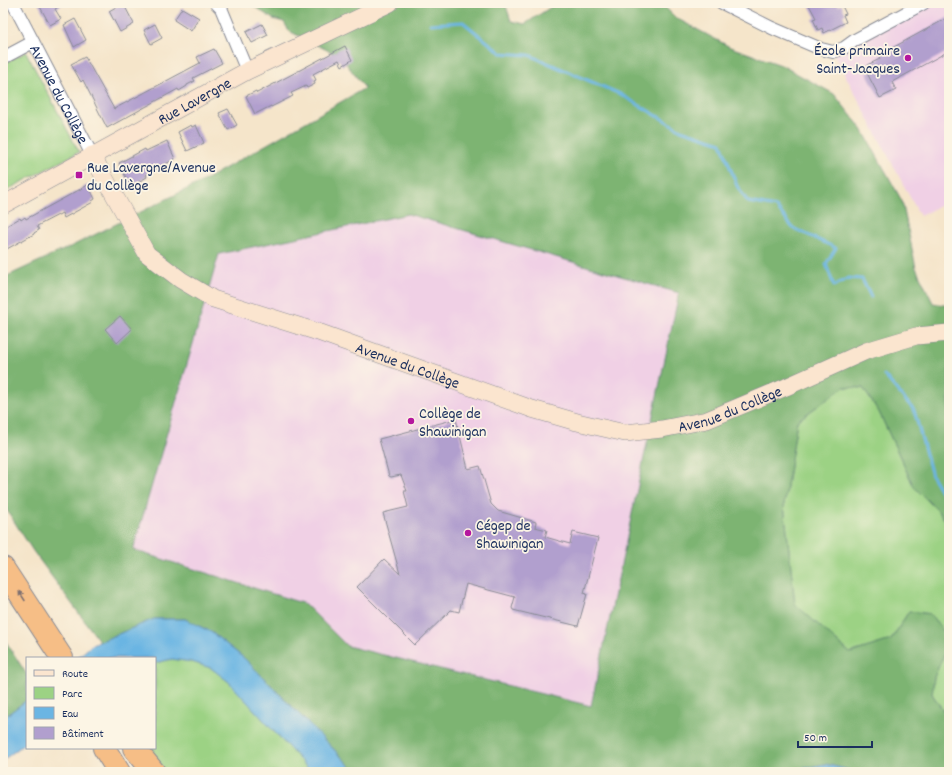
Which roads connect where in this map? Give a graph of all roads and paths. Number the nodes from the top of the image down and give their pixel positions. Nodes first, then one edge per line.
1 (13, 3) edge
2 (216, 3) edge
3 (390, 3) edge
4 (722, 3) edge
5 (924, 3) edge
6 (33, 42) junction
7 (3, 58) edge
8 (247, 71) junction
9 (92, 155) junction
10 (3, 204) edge
11 (949, 333) edge
12 (3, 568) edge
13 (3, 596) edge
14 (34, 628) junction
15 (44, 657) edge
16 (61, 657) edge
17 (105, 749) edge
18 (122, 749) edge
19 (135, 749) edge
20 (119, 772) edge
21 (137, 772) edge
22 (154, 772) edge

1 - 6 street, Avenue du Collège
2 - 8 street
3 - 8 street, Rue Lavergne
4 - 5 street
6 - 7 street
6 - 9 street, Avenue du Collège
8 - 9 street, Rue Lavergne
9 - 10 street, Rue Lavergne
9 - 11 street, Avenue du Collège
14 -> 12 highway
13 - 14 highway
14 - 15 highway
14 - 16 highway
17 - 20 highway
18 - 21 highway
19 - 22 highway

